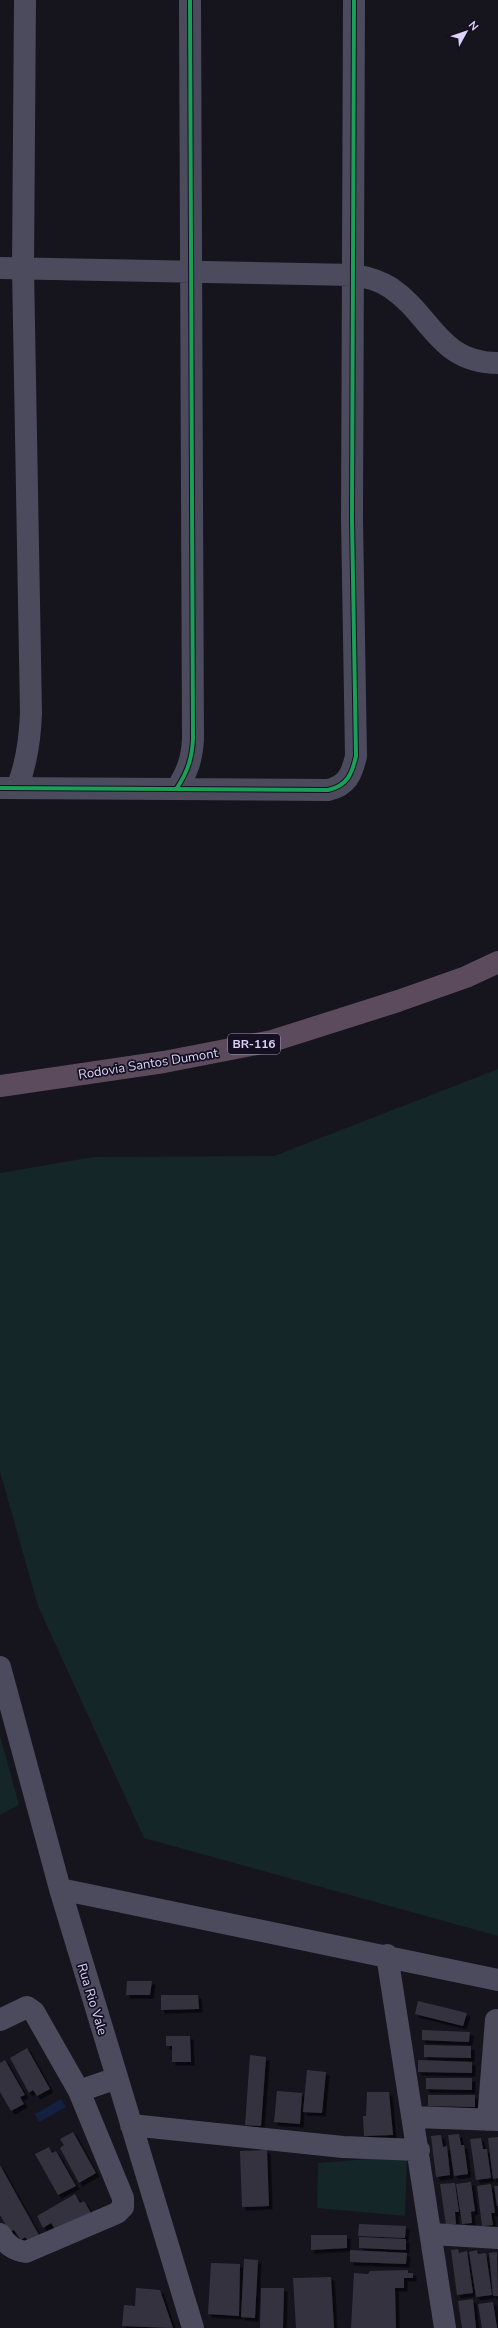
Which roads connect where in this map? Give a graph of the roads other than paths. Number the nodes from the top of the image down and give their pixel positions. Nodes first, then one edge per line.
1 (25, 0) edge
2 (190, 0) edge
3 (354, 0) edge
4 (0, 268) edge
5 (23, 268) junction
6 (190, 272) junction
7 (354, 275) junction
8 (498, 363) edge
9 (8, 788) edge
10 (176, 788) junction
11 (498, 962) edge
12 (0, 1086) edge
13 (0, 1667) edge
14 (60, 1889) junction
15 (387, 1955) junction
16 (498, 1980) edge
17 (0, 2020) edge
18 (496, 2020) dead end
19 (117, 2078) junction
20 (79, 2091) junction
21 (414, 2116) junction
22 (493, 2120) edge
23 (131, 2125) junction
24 (419, 2150) junction
25 (0, 2234) edge
26 (432, 2234) junction
27 (498, 2238) edge
28 (193, 2328) edge
29 (445, 2328) edge

1 - 5 street
2 - 6 street
3 - 7 street
4 - 5 street
5 - 6 street
5 - 9 street
6 - 7 street
6 - 10 street
7 - 8 street
7 - 10 street
9 - 10 street
11 - 12 highway, Rodovia Santos Dumont / BR-116
13 - 14 street, Rua Rio Vale
14 - 15 street
14 - 19 street, Rua Rio Vale
15 - 16 street
15 - 21 street
17 - 20 street
18 - 22 street
19 - 20 street
19 - 23 street, Rua Rio Vale
20 - 25 street
21 - 22 street
21 - 24 street
23 - 24 street
23 - 28 street, Rua Rio Vale
24 - 26 street
26 - 27 street
26 - 29 street

